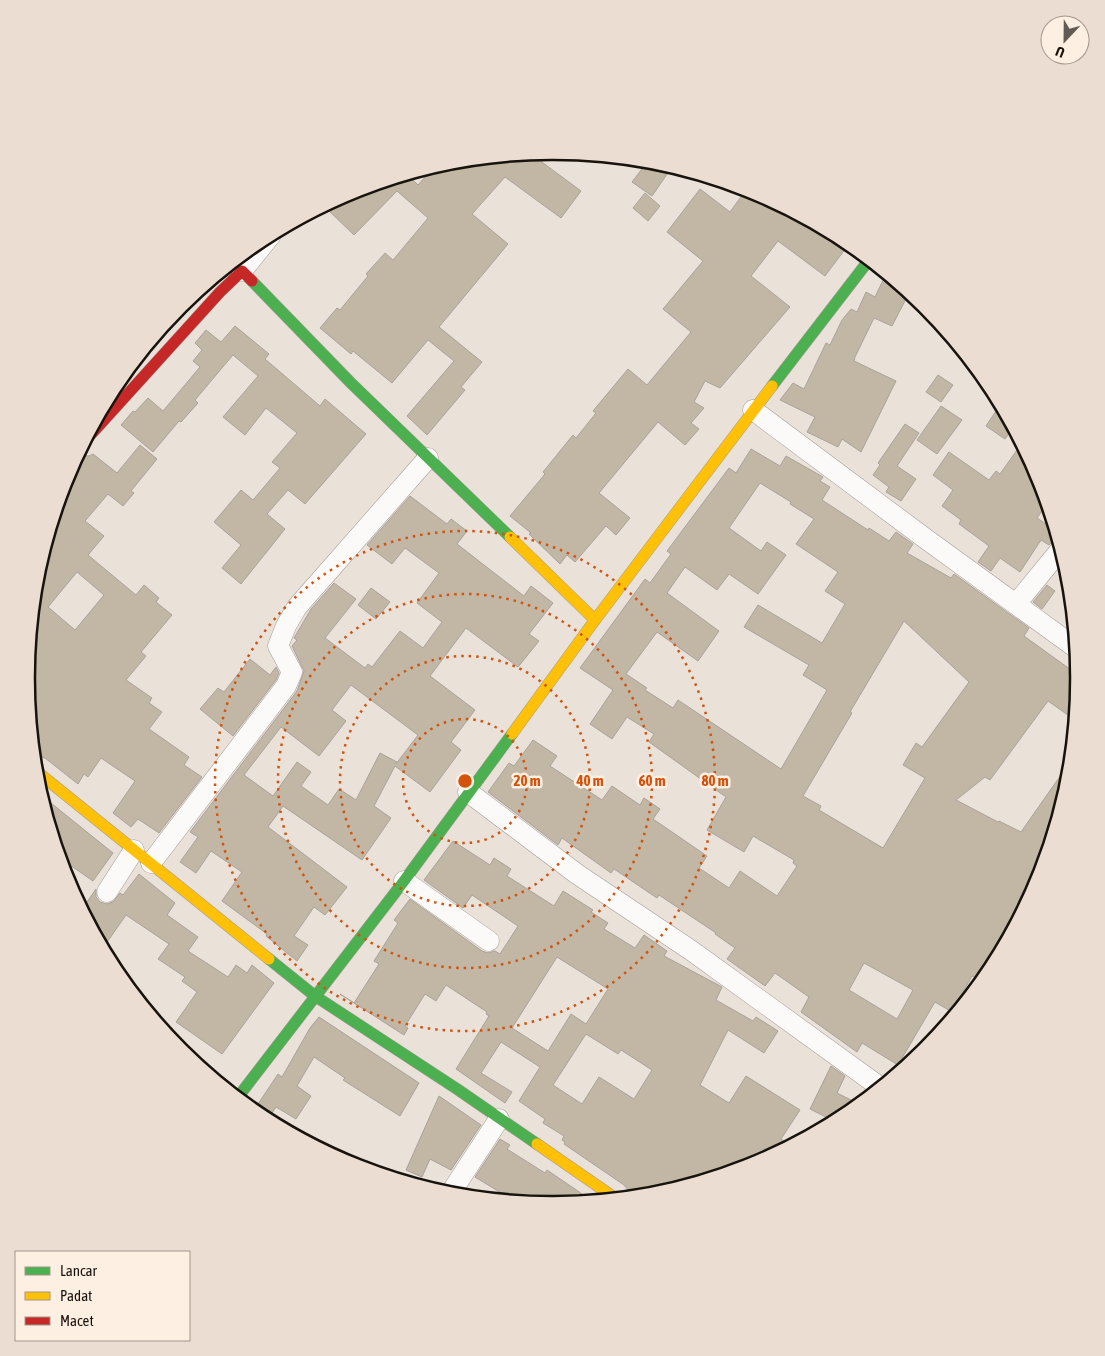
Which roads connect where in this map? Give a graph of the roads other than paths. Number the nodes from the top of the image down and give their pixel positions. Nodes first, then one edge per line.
1 (255, 255) edge
2 (865, 265) edge
3 (242, 271) junction
4 (215, 287) edge
5 (753, 410) junction
6 (105, 417) edge
7 (428, 458) junction
8 (1055, 556) edge
9 (1016, 604) junction
10 (595, 620) junction
11 (1069, 643) edge
12 (45, 778) edge
13 (468, 792) junction
14 (134, 850) junction
15 (151, 863) junction
16 (404, 881) junction
17 (107, 892) dead end
18 (489, 941) dead end
19 (315, 996) junction
20 (875, 1083) edge
21 (242, 1092) edge
22 (499, 1119) junction
23 (455, 1186) edge
24 (607, 1192) edge

1 - 3 street
2 - 5 street
3 - 4 street
3 - 7 street
4 - 6 street
5 - 9 street
5 - 10 street
7 - 10 street
7 - 15 street
8 - 9 street
9 - 11 street
10 - 13 street
12 - 14 street
13 - 16 street
13 - 20 street
14 - 15 street
14 - 17 street
15 - 19 street
16 - 18 street
16 - 19 street
19 - 21 street
19 - 22 street
22 - 23 street
22 - 24 street

